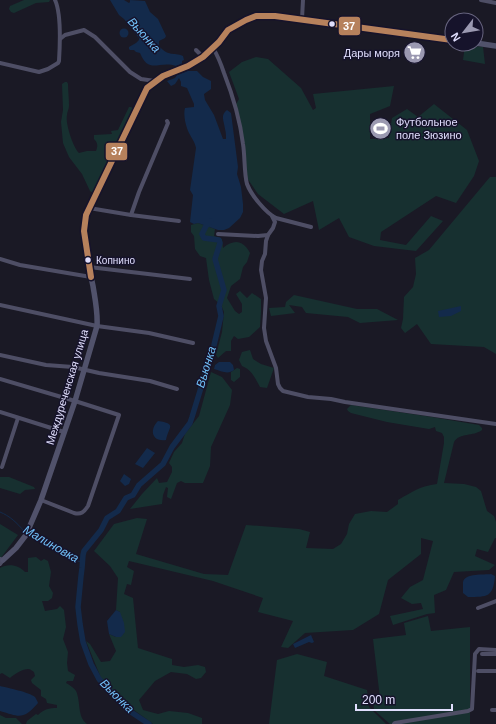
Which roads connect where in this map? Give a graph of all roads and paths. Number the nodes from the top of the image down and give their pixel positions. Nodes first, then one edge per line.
1 (55, 0) edge
2 (303, 0) edge
3 (481, 0) edge
4 (496, 3) edge
5 (302, 19) junction
6 (60, 39) junction
7 (444, 39) edge
8 (484, 44) edge
9 (496, 46) edge
10 (213, 48) junction
11 (196, 50) dead end
12 (203, 57) junction
13 (0, 63) edge
14 (155, 82) junction
15 (167, 121) dead end
16 (89, 208) junction
17 (131, 215) junction
18 (272, 216) junction
19 (179, 221) dead end
20 (311, 227) dead end
21 (218, 234) dead end
22 (268, 235) junction
23 (0, 259) edge
24 (89, 268) junction
25 (91, 277) junction
26 (190, 279) dead end
27 (0, 305) edge
28 (97, 326) junction
29 (193, 343) dead end
30 (0, 356) edge
31 (84, 369) junction
32 (0, 380) edge
33 (177, 388) dead end
34 (75, 401) junction
35 (0, 412) edge
36 (18, 418) junction
37 (496, 424) edge
38 (64, 432) junction
39 (2, 467) dead end
40 (41, 500) junction
41 (1, 561) edge
42 (496, 601) edge
43 (478, 608) dead end
44 (496, 650) edge
45 (482, 654) dead end
46 (496, 654) edge
47 (496, 671) edge
48 (478, 672) dead end
49 (394, 724) edge

1 - 6 street
2 - 5 street
3 - 4 street
5 - 7 street, Междуреченская улица
5 - 10 street, Междуреченская улица
6 - 13 street
6 - 14 street
8 - 9 street
10 - 12 street, Междуреченская улица
10 - 18 street
11 - 12 street
12 - 14 street, Междуреченская улица
14 - 16 street, Междуреченская улица
15 - 17 street
16 - 17 street
16 - 24 street, Междуреченская улица
17 - 19 street
18 - 20 street
18 - 22 street
21 - 22 street
22 - 37 street
23 - 25 street
24 - 25 street, Междуреченская улица
24 - 26 street
25 - 28 street, Междуреченская улица
27 - 28 street
28 - 29 street
28 - 31 street, Междуреченская улица
30 - 31 street
31 - 33 street
31 - 34 street, Междуреченская улица
32 - 34 street
34 - 38 street, Междуреченская улица
34 - 40 street
35 - 36 street
36 - 38 street
36 - 39 street
38 - 40 street, Междуреченская улица
40 - 41 street, Междуреченская улица
42 - 43 street
44 - 49 street
45 - 46 street
47 - 48 street

